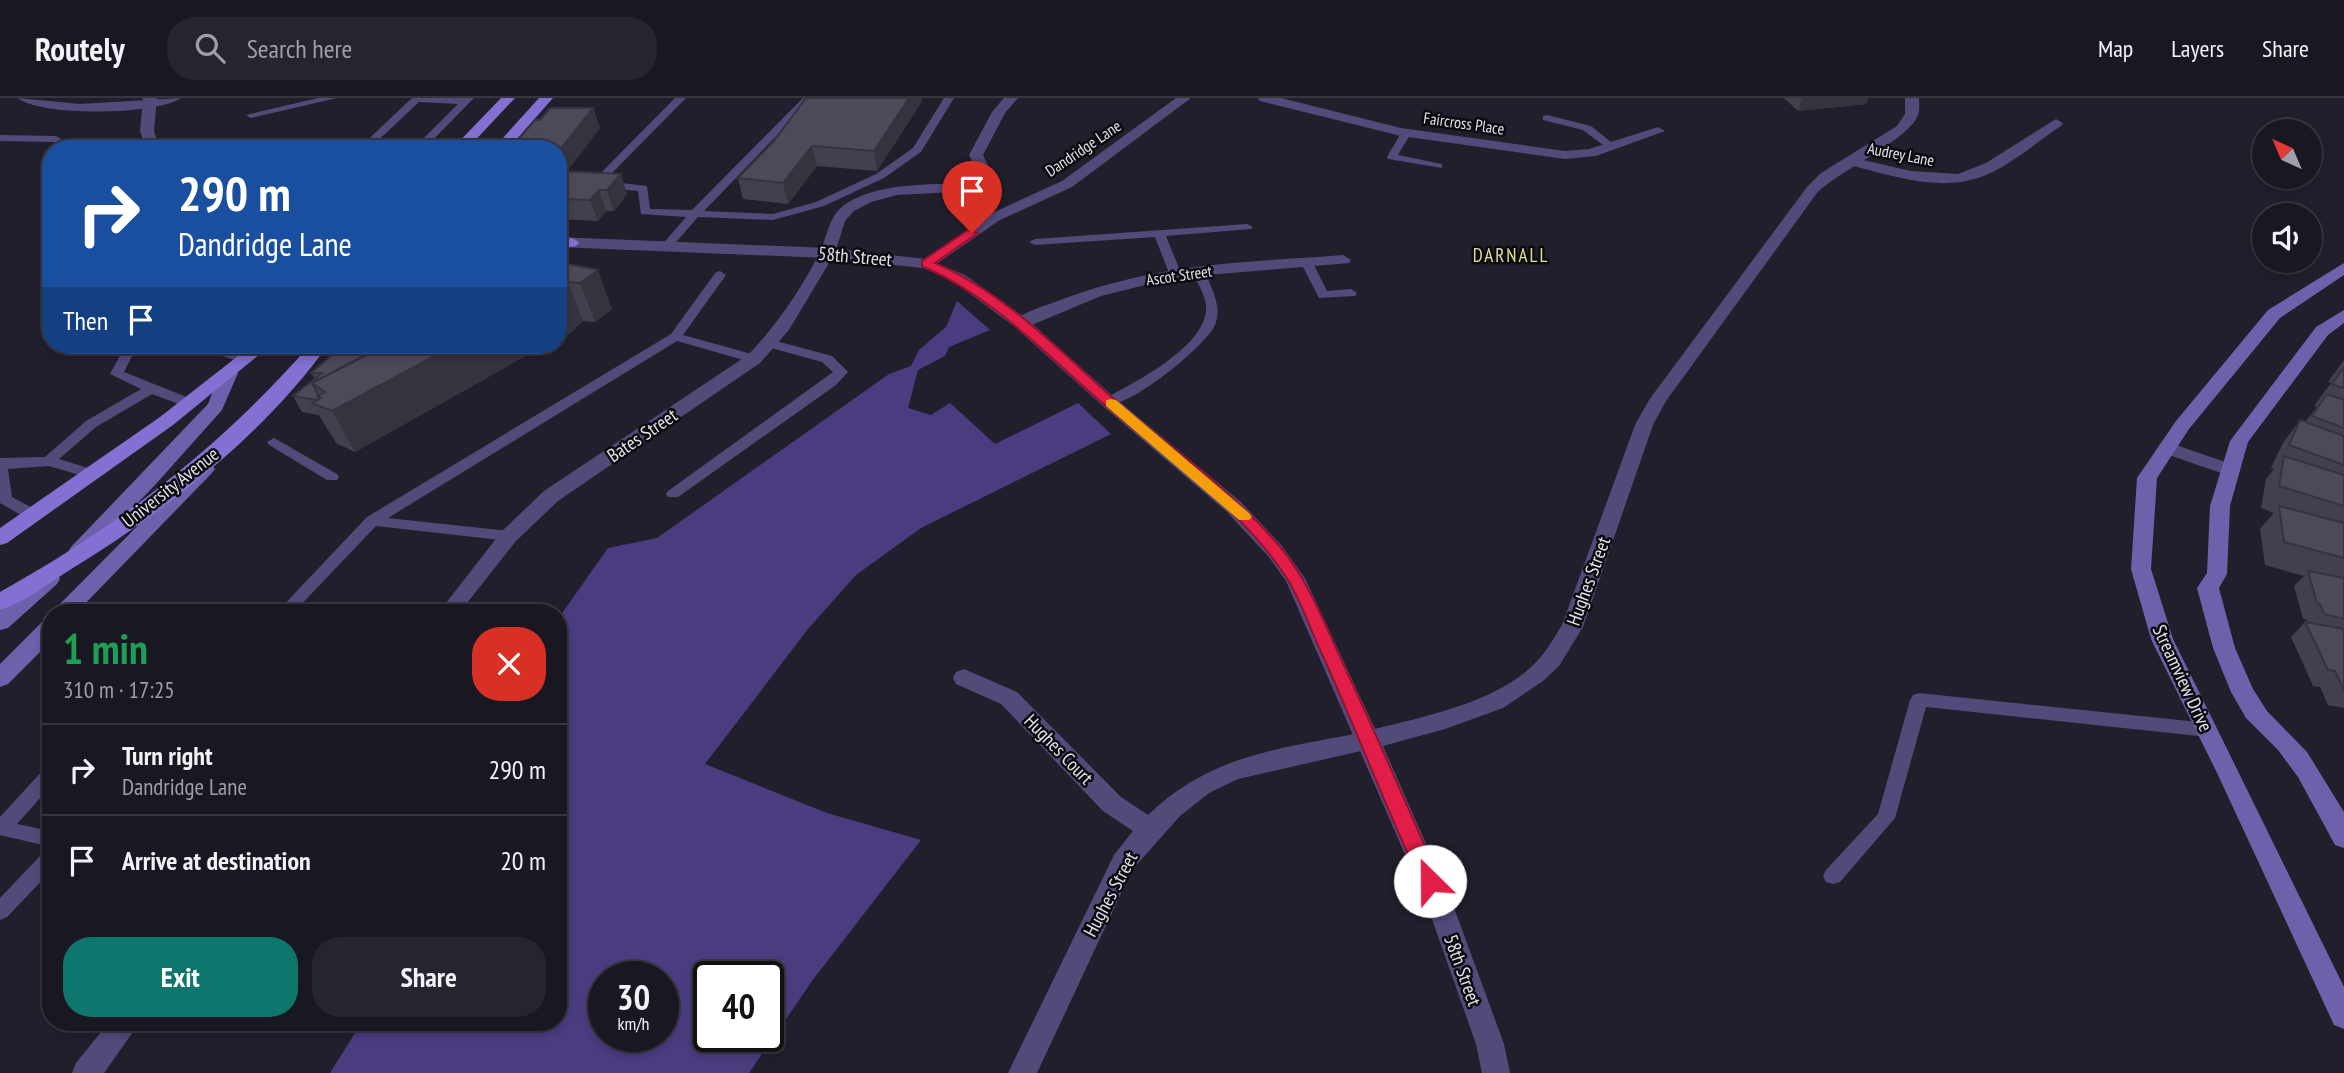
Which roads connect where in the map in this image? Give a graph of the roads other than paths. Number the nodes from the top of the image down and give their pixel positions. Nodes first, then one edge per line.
1 (25, 98) edge
2 (174, 98) edge
3 (332, 98) edge
4 (508, 98) edge
5 (546, 98) edge
6 (681, 98) edge
7 (808, 98) edge
8 (949, 98) edge
9 (1011, 98) edge
10 (1184, 98) edge
11 (1265, 98) edge
12 (1912, 98) edge
13 (418, 99) edge
14 (468, 99) edge
15 (149, 100) edge
16 (251, 116) dead end
17 (1547, 118) dead end
18 (2056, 123) dead end
19 (1658, 131) dead end
20 (1406, 133) junction
21 (0, 138) edge
22 (55, 139) dead end
23 (150, 140) edge
24 (373, 140) edge
25 (427, 140) edge
26 (468, 140) edge
27 (508, 140) edge
28 (1611, 146) junction
29 (1850, 161) junction
30 (1438, 166) dead end
31 (695, 214) junction
32 (1247, 227) dead end
33 (1159, 233) junction
34 (1035, 242) dead end
35 (567, 243) edge
36 (667, 246) junction
37 (827, 253) junction
38 (1343, 260) dead end
39 (1307, 263) junction
40 (926, 264) junction
41 (2344, 268) edge
42 (1198, 271) junction
43 (1175, 273) junction
44 (720, 275) dead end
45 (1351, 293) dead end
46 (2344, 315) edge
47 (1021, 323) junction
48 (675, 337) junction
49 (769, 343) junction
50 (127, 354) edge
51 (230, 354) edge
52 (252, 354) edge
53 (311, 354) edge
54 (246, 359) junction
55 (754, 359) junction
56 (229, 373) junction
57 (151, 389) junction
58 (1109, 402) junction
59 (189, 403) junction
60 (256, 416) junction
61 (274, 442) dead end
62 (2167, 448) junction
63 (49, 461) junction
64 (1, 464) edge
65 (2230, 470) junction
66 (93, 474) junction
67 (332, 477) dead end
68 (673, 494) dead end
69 (33, 515) junction
70 (372, 521) junction
71 (509, 536) junction
72 (0, 538) edge
73 (61, 568) junction
74 (0, 603) edge
75 (73, 604) edge
76 (293, 604) edge
77 (455, 604) edge
78 (0, 622) edge
79 (42, 636) edge
80 (0, 678) edge
81 (964, 678) dead end
82 (2208, 730) junction
83 (1370, 740) junction
84 (42, 783) edge
85 (1, 829) edge
86 (1150, 829) junction
87 (42, 837) edge
88 (2344, 837) edge
89 (42, 867) edge
90 (1833, 876) dead end
91 (0, 911) edge
92 (2344, 1016) edge
93 (119, 1031) edge
94 (86, 1073) edge
95 (1022, 1073) edge
96 (1496, 1073) edge

1 - 15 street
2 - 15 street
3 - 16 lane
4 - 26 main road
5 - 27 main road
6 - 31 lane
7 - 31 lane
8 - 31 lane
9 - 37 street, Bates Street
10 - 40 street, Dandridge Lane
11 - 20 street, Faircross Place
12 - 29 street, Hughes Street
13 - 14 lane
13 - 24 lane
14 - 25 lane
15 - 23 street
17 - 28 lane
18 - 29 street, Audrey Lane
19 - 28 street, Faircross Place
20 - 28 street, Faircross Place
20 - 30 lane
21 - 22 lane
29 - 83 street, Hughes Street
31 - 36 lane
32 - 33 lane
33 - 34 lane
33 - 43 lane
35 - 36 street, 58th Street
36 - 37 street, 58th Street
37 - 40 street, 58th Street
37 - 49 street, Bates Street
38 - 39 street, Ascot Street
39 - 42 street, Ascot Street
39 - 45 lane
40 - 47 street, 58th Street
41 - 62 main road, Streamview Drive
42 - 43 street, Ascot Street
42 - 58 lane
43 - 47 street, Ascot Street
44 - 48 lane
46 - 65 main road
47 - 58 street, 58th Street
48 - 55 lane
48 - 70 lane
49 - 55 street, Bates Street
49 - 68 lane
50 - 57 lane
51 - 54 lane
52 - 54 main road
53 - 60 main road, University Avenue
54 - 56 main road
55 - 71 street, Bates Street
56 - 59 main road
56 - 73 main road
57 - 59 lane
57 - 63 lane
58 - 83 street, 58th Street
59 - 66 main road
60 - 73 main road, University Avenue
60 - 75 main road
61 - 67 lane
62 - 65 street
62 - 82 main road, Streamview Drive
63 - 64 lane
63 - 66 lane
64 - 69 lane
65 - 88 main road
66 - 69 main road
69 - 72 main road
70 - 71 lane
70 - 76 lane
71 - 77 street, Bates Street
73 - 74 main road, University Avenue
73 - 78 main road
79 - 80 main road
81 - 86 street, Hughes Court
82 - 90 lane
82 - 92 main road, Streamview Drive
83 - 86 street, Hughes Street
83 - 96 street, 58th Street
84 - 85 lane
85 - 87 lane
86 - 95 street, Hughes Street
89 - 91 lane
93 - 94 street

